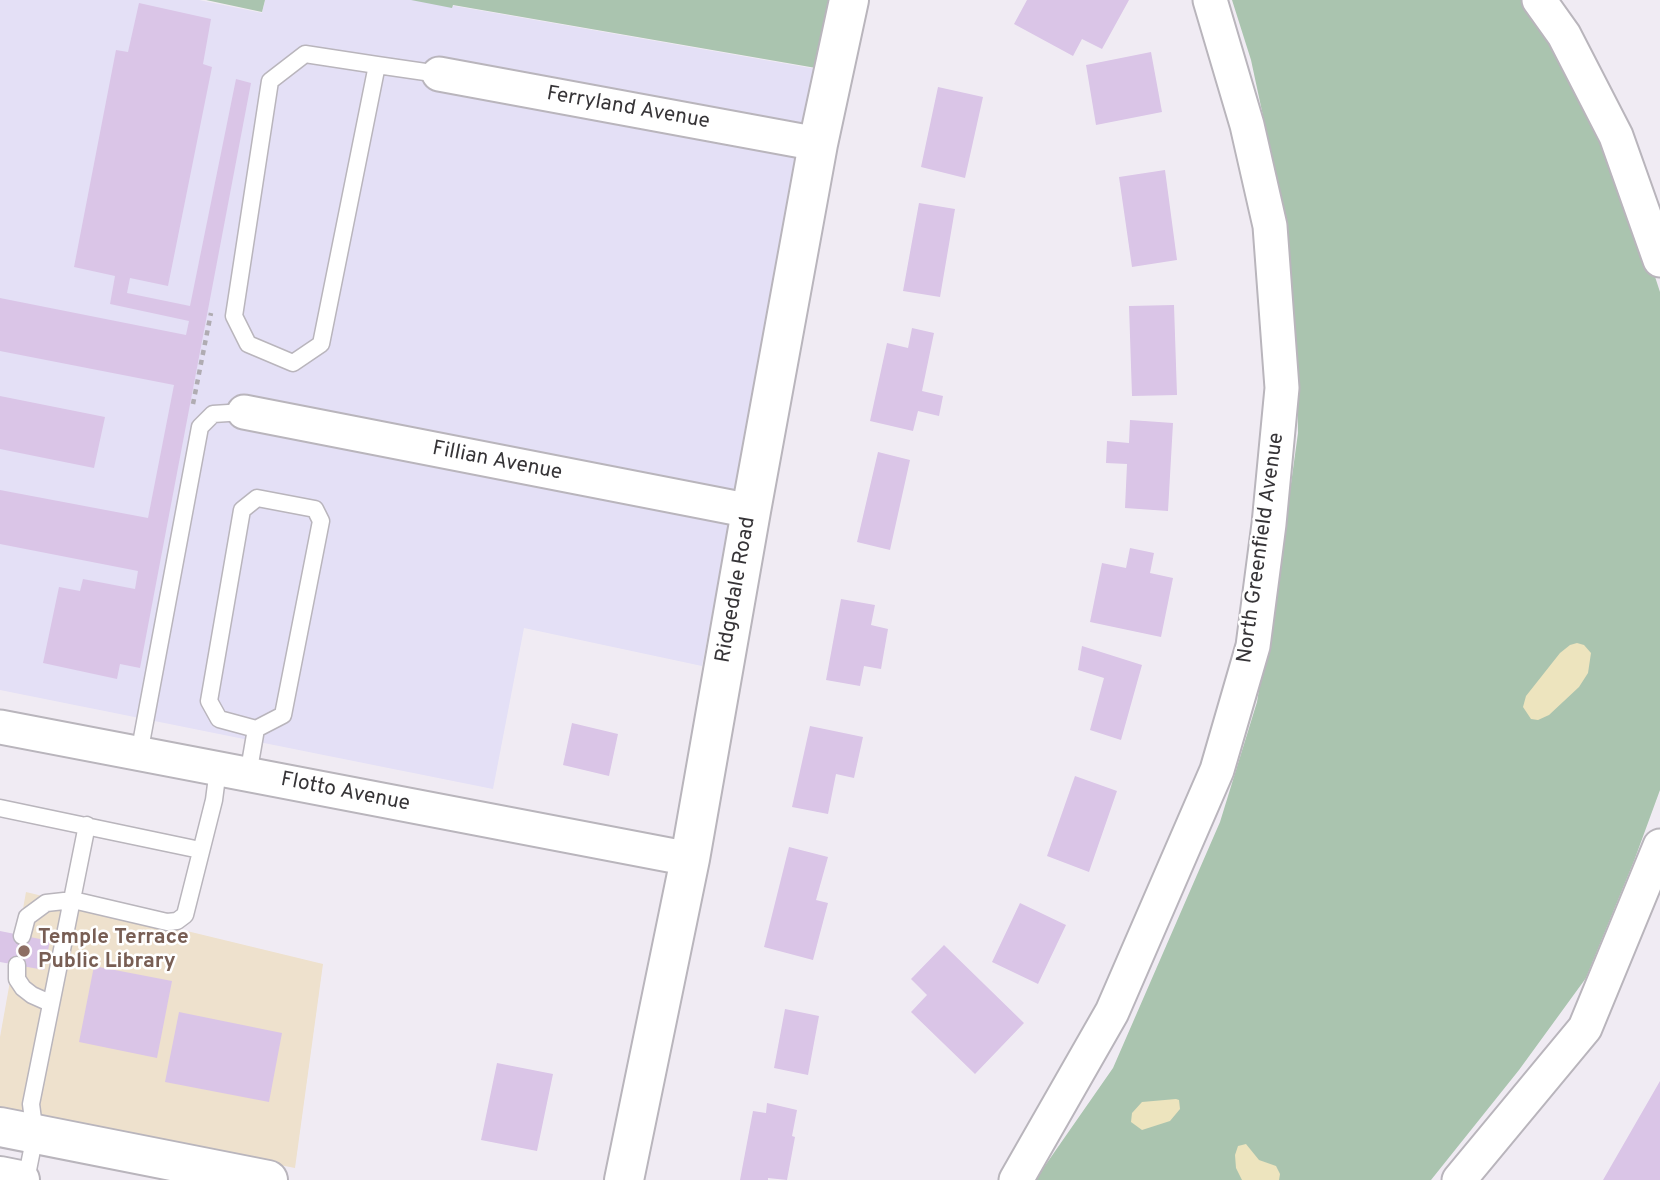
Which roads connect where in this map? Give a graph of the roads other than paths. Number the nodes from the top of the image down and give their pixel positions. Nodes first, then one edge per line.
1 (849, 0) edge
2 (1210, 0) edge
3 (1548, 4) edge
4 (377, 65) junction
5 (439, 74) joint
6 (818, 144) junction
7 (1660, 260) edge
8 (244, 412) joint
9 (751, 511) junction
10 (0, 727) edge
11 (256, 729) junction
12 (139, 754) junction
13 (233, 772) junction
14 (0, 808) edge
15 (88, 825) junction
16 (1660, 846) edge
17 (200, 850) junction
18 (690, 859) junction
19 (73, 900) junction
20 (22, 936) dead end
21 (17, 965) dead end
22 (50, 1003) junction
23 (18, 1131) edge
24 (0, 1176) edge
25 (20, 1180) edge
26 (26, 1180) edge
27 (268, 1180) edge
28 (624, 1180) edge
29 (1016, 1180) edge
30 (1459, 1180) edge

1 - 6 street, Ridgedale Road
2 - 29 street, North Greenfield Avenue
3 - 7 street
4 - 4 lane
4 - 5 lane
5 - 6 street, Ferryland Avenue
6 - 9 street, Ridgedale Road
8 - 9 street, Fillian Avenue
8 - 12 lane
9 - 18 street, Ridgedale Road
10 - 12 street, Flotto Avenue
11 - 11 lane
11 - 13 lane
12 - 13 street, Flotto Avenue
13 - 17 lane
13 - 18 street, Flotto Avenue
14 - 15 lane
15 - 17 lane
15 - 19 lane
16 - 30 street
17 - 19 lane
18 - 28 street, Ridgedale Road
19 - 20 lane
19 - 22 lane
21 - 22 lane
22 - 23 lane
23 - 26 lane
23 - 27 street
24 - 25 street

